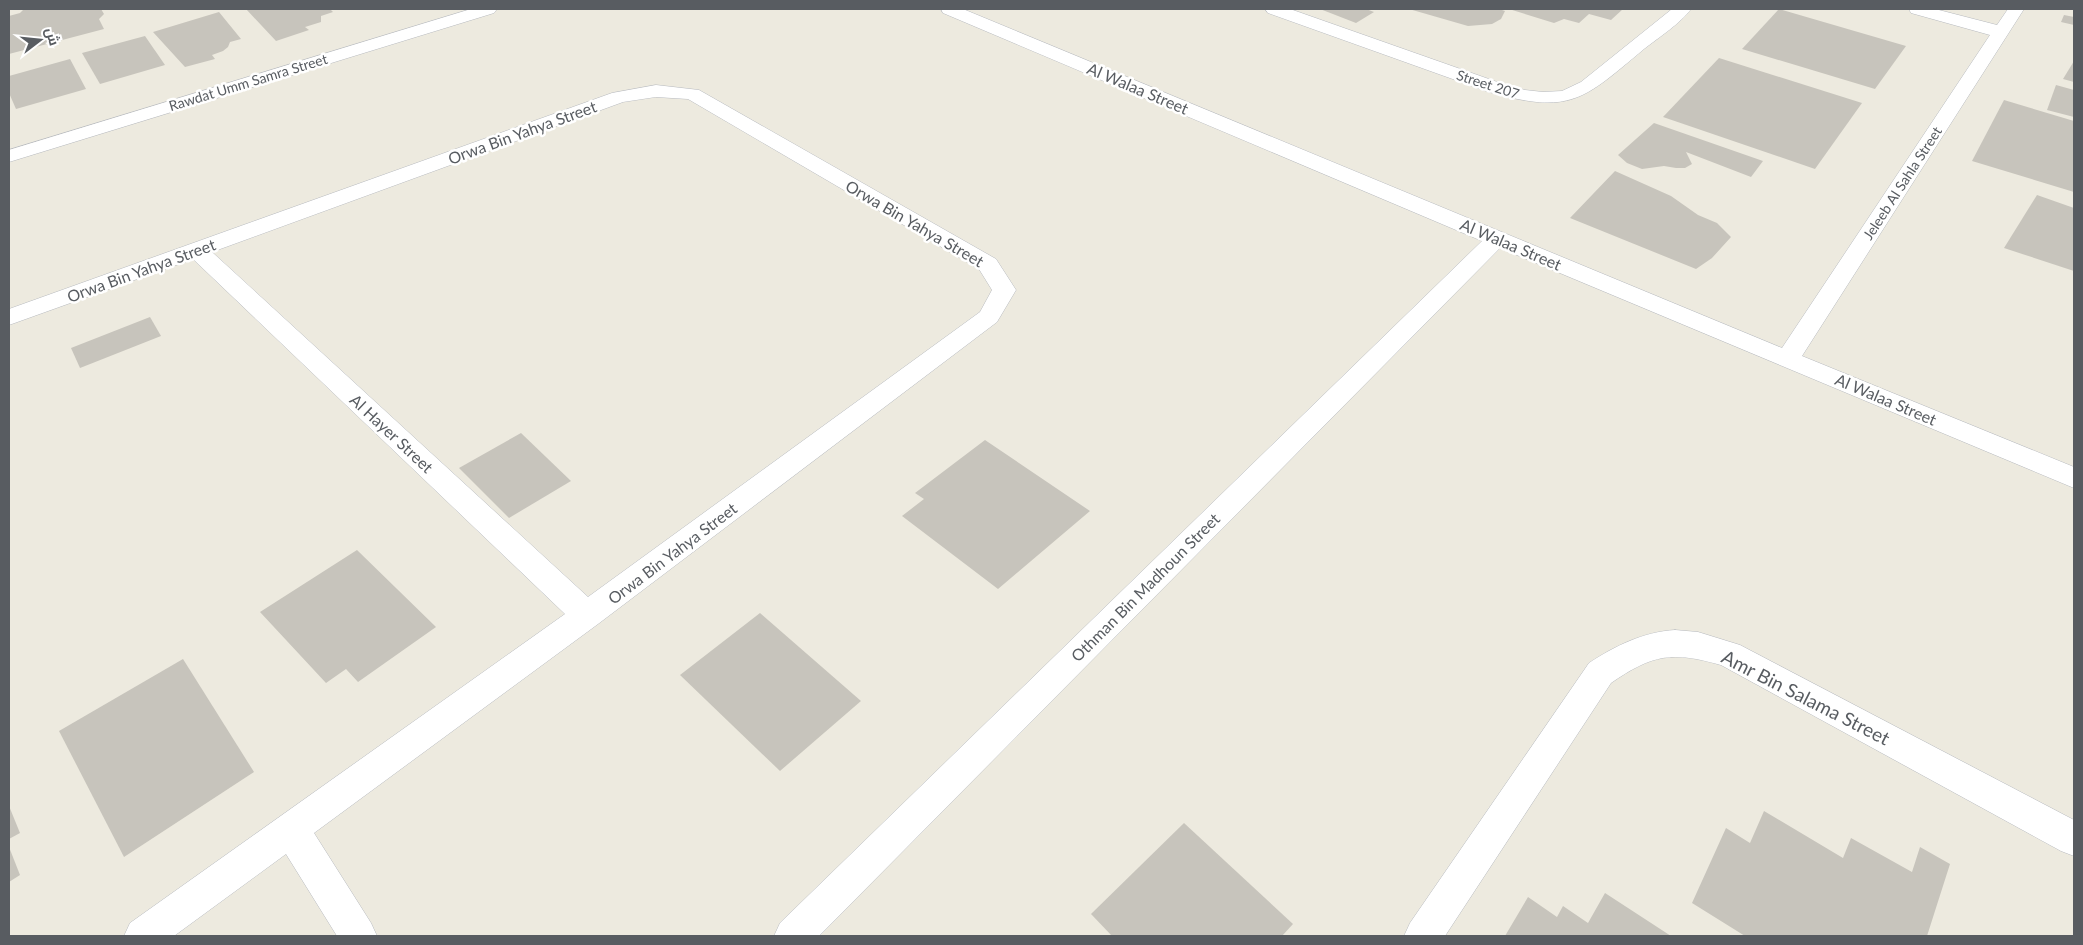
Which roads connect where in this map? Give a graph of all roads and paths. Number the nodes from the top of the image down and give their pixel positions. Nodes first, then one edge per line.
1 (488, 9) edge
2 (1274, 9) edge
3 (1682, 9) edge
4 (1917, 9) edge
5 (2016, 9) edge
6 (969, 11) edge
7 (2001, 32) junction
8 (9, 156) edge
9 (1496, 239) junction
10 (197, 250) junction
11 (9, 317) edge
12 (1788, 358) junction
13 (2074, 478) edge
14 (587, 616) junction
15 (291, 829) junction
16 (2074, 839) edge
17 (143, 936) edge
18 (358, 936) edge
19 (793, 936) edge
20 (1423, 936) edge

1 - 8 street, Rawdat Umm Samra Street
2 - 3 street, Street 207
4 - 7 street
5 - 7 street, Jeleeb Al Sahla Street
6 - 9 street, Al Walaa Street
7 - 12 street, Jeleeb Al Sahla Street
9 - 12 street, Al Walaa Street
9 - 19 street, Othman Bin Madhoun Street
10 - 11 street, Orwa Bin Yahya Street
10 - 14 street, Al Hayer Street
10 - 14 street, Orwa Bin Yahya Street
12 - 13 street, Al Walaa Street
14 - 15 street, Orwa Bin Yahya Street
15 - 17 street, Orwa Bin Yahya Street
15 - 18 street
16 - 20 street, Amr Bin Salama Street

